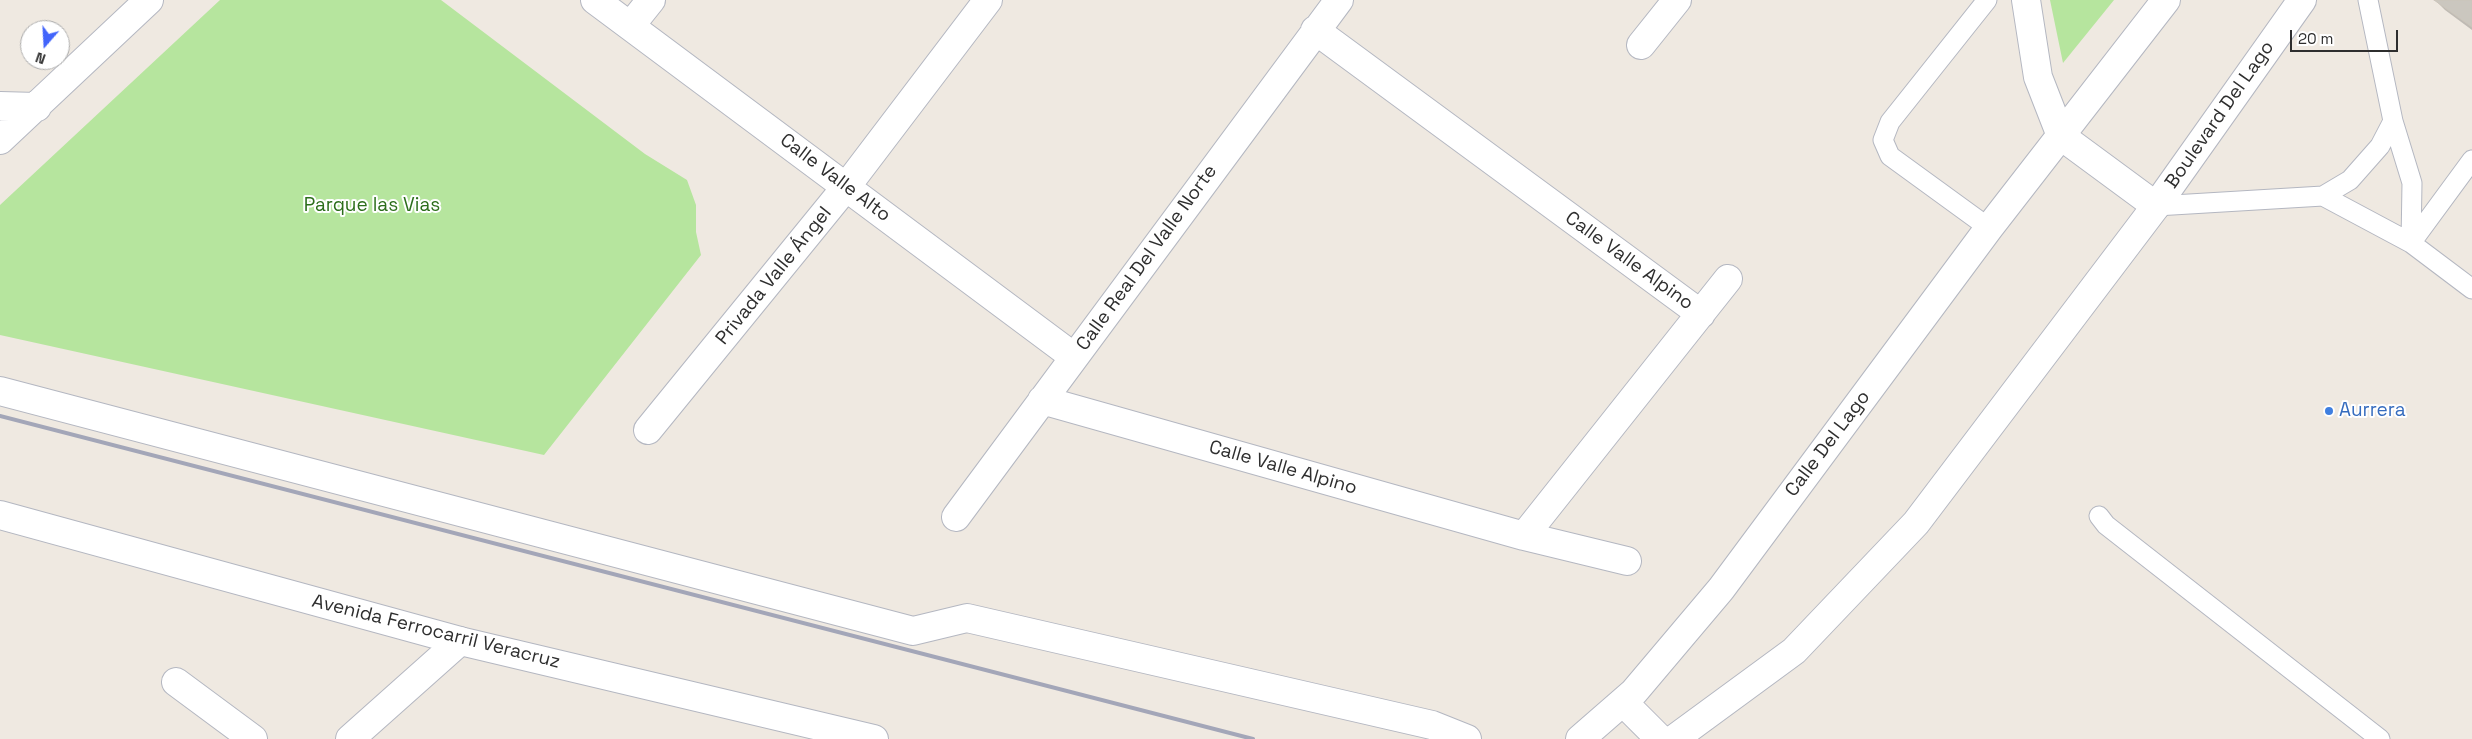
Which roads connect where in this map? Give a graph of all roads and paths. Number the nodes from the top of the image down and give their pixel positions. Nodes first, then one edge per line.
1 (149, 0) edge
2 (595, 0) edge
3 (651, 0) edge
4 (988, 0) edge
5 (1339, 0) edge
6 (1677, 0) edge
7 (1987, 0) edge
8 (2026, 0) edge
9 (2166, 0) edge
10 (2302, 0) edge
11 (2368, 0) edge
12 (632, 26) junction
13 (1316, 30) junction
14 (1641, 45) dead end
15 (0, 106) edge
16 (37, 108) junction
17 (2393, 121) junction
18 (2061, 136) junction
19 (0, 140) edge
20 (2472, 160) edge
21 (846, 187) junction
22 (2323, 196) junction
23 (2156, 206) junction
24 (1989, 228) junction
25 (2411, 243) junction
26 (1728, 279) dead end
27 (2472, 289) edge
28 (1701, 314) junction
29 (1074, 357) junction
30 (0, 390) edge
31 (1042, 400) junction
32 (648, 430) dead end
33 (0, 515) edge
34 (2099, 516) dead end
35 (956, 517) dead end
36 (1524, 536) junction
37 (1627, 561) dead end
38 (460, 641) junction
39 (176, 682) dead end
40 (1624, 703) junction
41 (843, 735) edge
42 (253, 739) edge
43 (350, 739) edge
44 (874, 739) edge
45 (1467, 739) edge
46 (1580, 739) edge
47 (1660, 739) edge
48 (1674, 739) edge
49 (2380, 739) edge

1 - 16 street
2 - 12 street, Calle Valle Alto
3 - 12 street
4 - 21 street, Privada Valle Ángel
5 - 13 street, Calle Real Del Valle Norte
6 - 14 street
7 - 24 lane
8 - 18 street
9 - 18 street
10 - 23 street, Boulevard Del Lago
11 - 17 lane
12 - 21 street, Calle Valle Alto
13 - 28 street, Calle Valle Alpino
13 - 29 street, Calle Real Del Valle Norte
15 - 16 street
16 - 19 street
17 - 22 lane
17 - 25 lane
18 - 23 street
18 - 24 street, Calle Del Lago
20 - 25 lane
21 - 29 street, Calle Valle Alto
21 - 32 street, Privada Valle Ángel
22 - 23 lane
22 - 25 lane
23 - 48 street
24 - 40 street, Calle Del Lago
25 - 27 lane
26 - 28 street, Calle Valle Alpino
28 - 36 street, Calle Valle Alpino
29 - 31 street, Calle Real Del Valle Norte
30 - 45 street
31 - 35 street, Calle Real Del Valle Norte
31 - 36 street, Calle Valle Alpino
33 - 38 street, Avenida Ferrocarril Veracruz
34 - 49 lane
36 - 37 street, Calle Valle Alpino
38 - 41 street, Avenida Ferrocarril Veracruz
38 - 43 street
39 - 42 street
40 - 46 street, Calle Del Lago
40 - 47 street
41 - 44 street, Avenida Ferrocarril Veracruz

